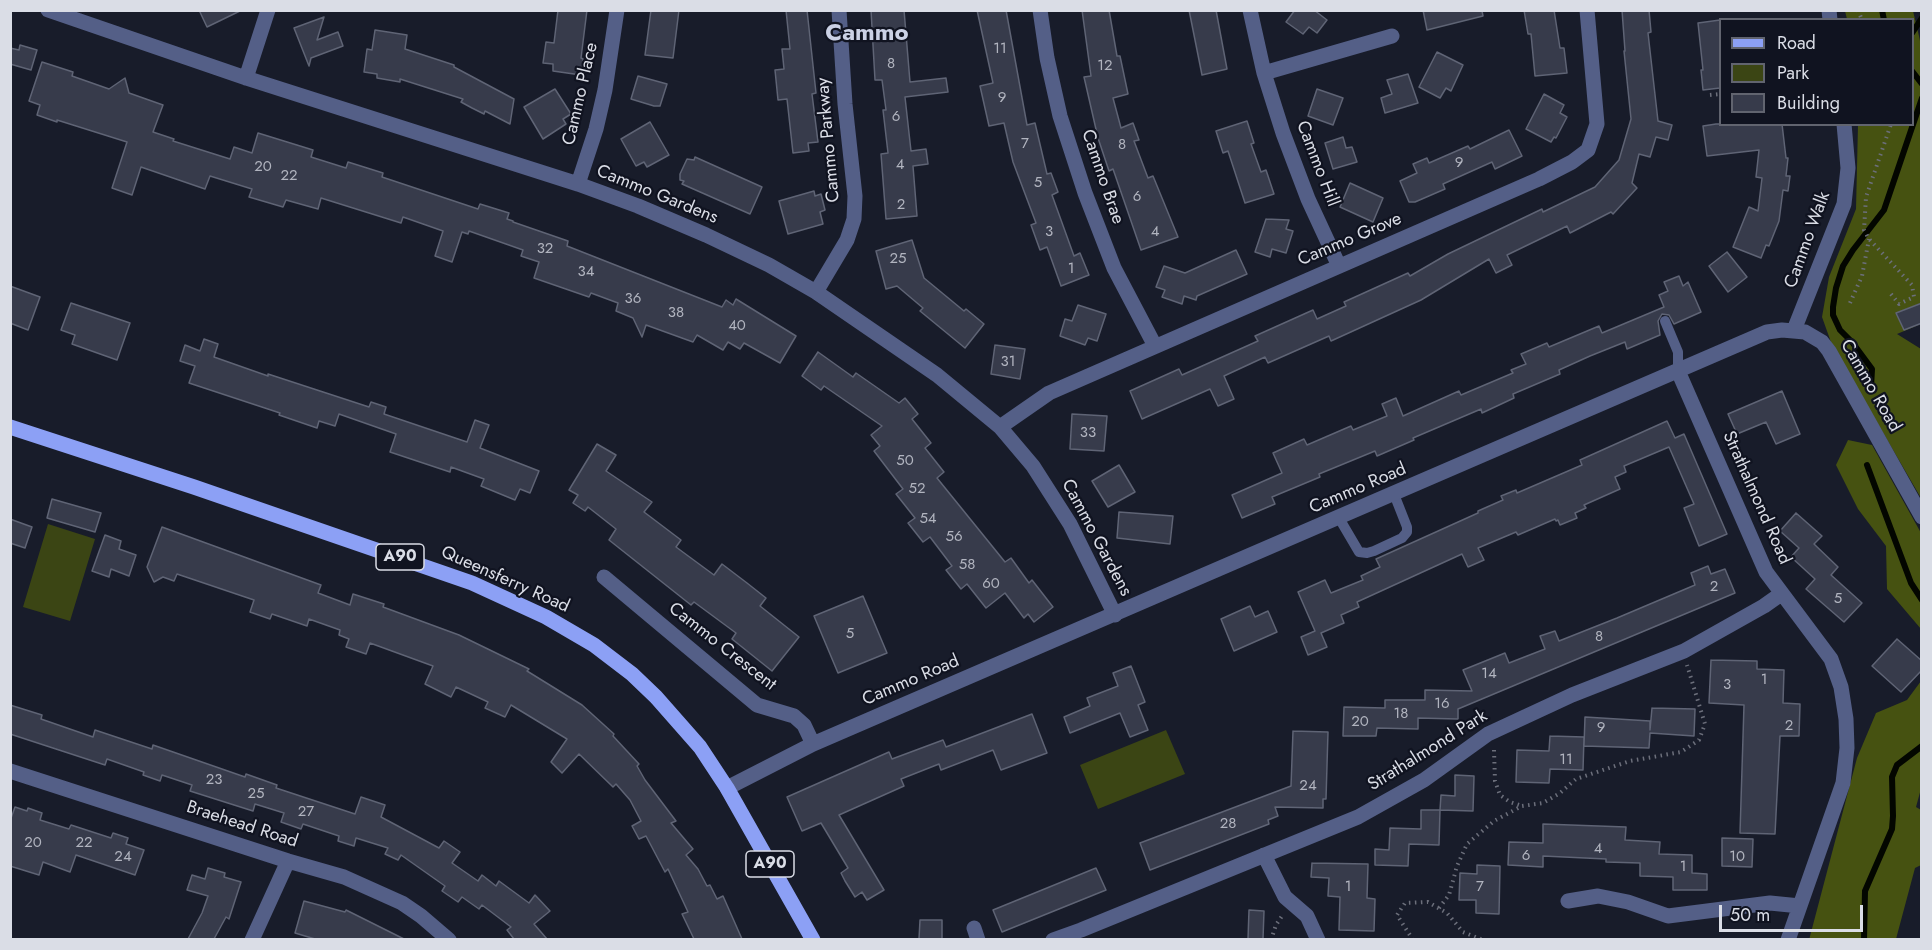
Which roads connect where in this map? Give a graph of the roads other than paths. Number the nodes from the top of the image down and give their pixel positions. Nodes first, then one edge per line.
1 (48, 10) edge
2 (268, 10) edge
3 (617, 10) edge
4 (839, 10) edge
5 (1040, 10) edge
6 (1250, 10) edge
7 (1587, 10) edge
8 (1392, 37) dead end
9 (1264, 73) junction
10 (246, 78) junction
11 (1844, 126) edge
12 (578, 184) junction
13 (1338, 266) junction
14 (816, 292) junction
15 (1665, 321) dead end
16 (1794, 330) junction
17 (1155, 346) junction
18 (1678, 371) junction
19 (10, 427) edge
20 (1000, 427) junction
21 (1394, 494) junction
22 (1339, 518) junction
23 (1922, 518) edge
24 (604, 577) dead end
25 (1781, 594) junction
26 (1115, 615) junction
27 (813, 744) junction
28 (10, 771) edge
29 (727, 788) junction
30 (1264, 855) junction
31 (288, 861) junction
32 (1568, 901) dead end
33 (1800, 906) junction
34 (252, 939) edge
35 (449, 939) edge
36 (813, 939) edge
37 (1053, 939) edge
38 (1317, 939) edge
39 (1788, 939) edge

1 - 10 street, Cammo Gardens
2 - 10 street
3 - 12 street, Cammo Place
4 - 14 street, Cammo Parkway
5 - 17 street, Cammo Brae
6 - 9 street, Cammo Hill
7 - 13 street, Cammo Grove
8 - 9 street
9 - 13 street, Cammo Hill
10 - 12 street, Cammo Gardens
11 - 16 street, Cammo Walk
12 - 14 street, Cammo Gardens
13 - 17 street, Cammo Grove
14 - 20 street, Cammo Gardens
15 - 18 lane
16 - 18 street, Cammo Road
16 - 23 street, Cammo Road
17 - 20 street, Cammo Grove
18 - 21 street, Cammo Road
18 - 25 street, Strathalmond Road
19 - 29 main road, Queensferry Road / A90
20 - 26 street, Cammo Gardens
21 - 22 street, Cammo Road
21 - 22 lane
22 - 26 street, Cammo Road
24 - 27 street, Cammo Crescent
25 - 30 street, Strathalmond Park
25 - 33 street, Strathalmond Road
26 - 27 street, Cammo Road
27 - 29 street, Cammo Road
28 - 31 street, Braehead Road
29 - 36 main road, Queensferry Road / A90
30 - 37 street, Strathalmond Park
30 - 38 street
31 - 34 street
31 - 35 street, Braehead Road
32 - 33 street
33 - 39 street, Strathalmond Road

